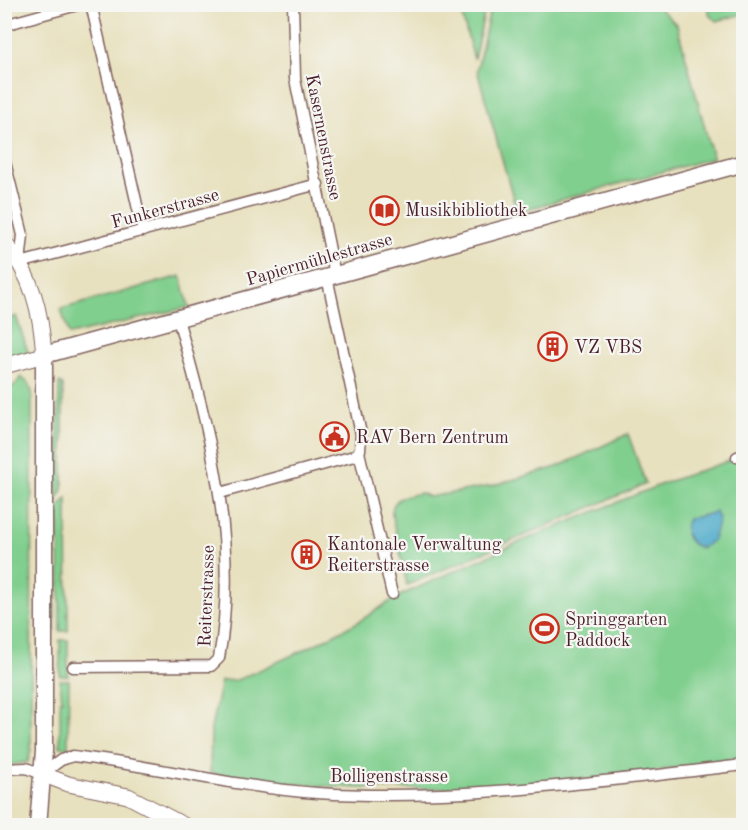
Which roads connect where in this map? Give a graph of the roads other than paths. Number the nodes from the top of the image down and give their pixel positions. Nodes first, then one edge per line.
1 (81, 4) edge
2 (91, 4) edge
3 (293, 4) edge
4 (4, 25) edge
5 (4, 158) edge
6 (744, 163) edge
7 (318, 184) junction
8 (143, 231) junction
9 (4, 243) edge
10 (20, 263) junction
11 (331, 275) junction
12 (178, 319) junction
13 (44, 355) junction
14 (4, 366) edge
15 (359, 452) junction
16 (220, 493) junction
17 (392, 594) dead end
18 (74, 667) dead end
19 (744, 765) edge
20 (4, 769) edge
21 (42, 774) junction
22 (38, 825) edge
23 (185, 825) edge

1 - 4 street
2 - 8 street
3 - 7 street, Kasernenstrasse
5 - 10 street
6 - 11 main road, Papiermühlestrasse
7 - 8 street, Funkerstrasse
7 - 11 street, Kasernenstrasse
8 - 10 street, Funkerstrasse
9 - 10 main road
10 - 13 main road
11 - 12 main road, Papiermühlestrasse
11 - 15 street
12 - 13 main road, Papiermühlestrasse
12 - 16 street, Reiterstrasse
13 - 14 main road
13 - 21 main road
15 - 16 street
15 - 17 street
16 - 18 street, Reiterstrasse
19 - 21 street, Bolligenstrasse
20 - 21 street
21 - 22 main road
21 - 23 main road

